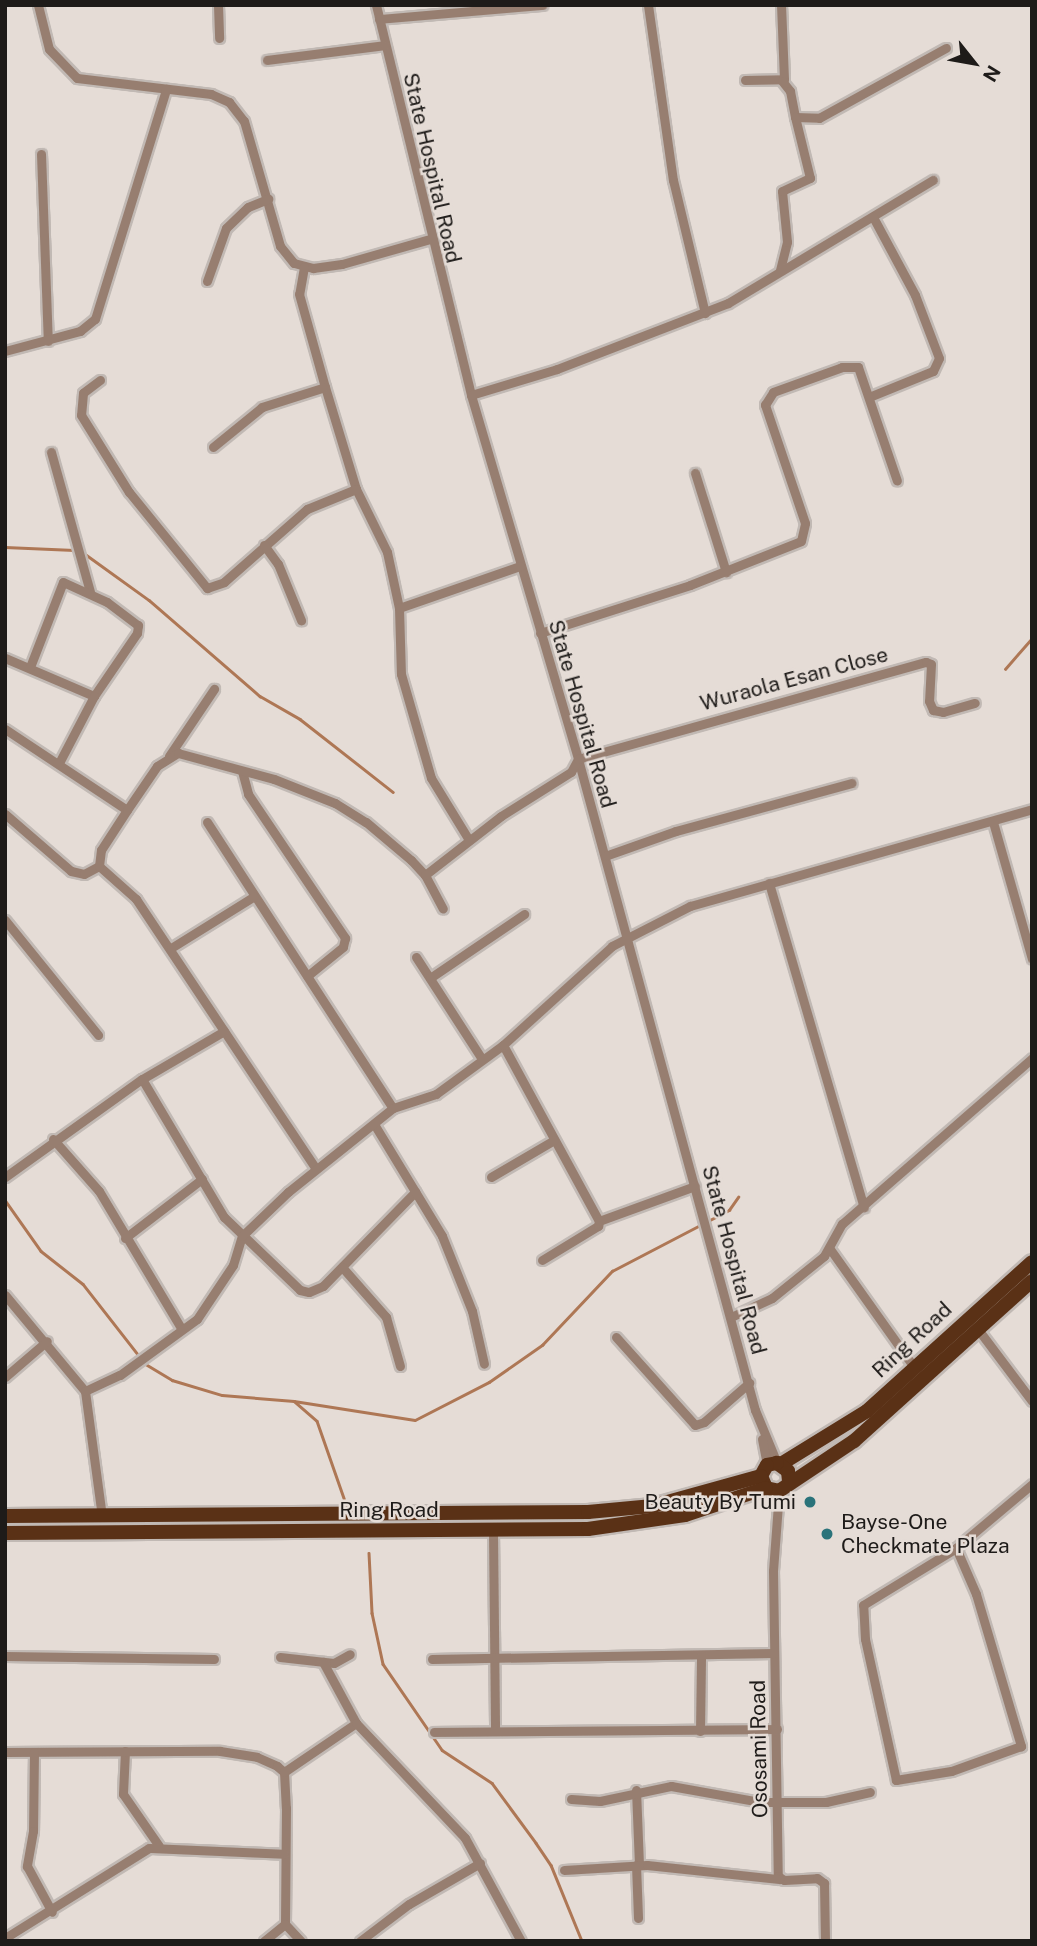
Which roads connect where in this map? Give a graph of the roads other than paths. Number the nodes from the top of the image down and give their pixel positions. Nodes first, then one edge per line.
1 (38, 5) edge
2 (218, 5) edge
3 (376, 5) edge
4 (542, 5) edge
5 (648, 5) edge
6 (781, 5) edge
7 (379, 19) junction
8 (219, 37) dead end
9 (385, 45) junction
10 (946, 48) dead end
11 (267, 60) dead end
12 (745, 80) dead end
13 (782, 81) junction
14 (166, 89) junction
15 (796, 117) junction
16 (41, 154) dead end
17 (933, 180) dead end
18 (268, 199) junction
19 (873, 217) junction
20 (430, 239) junction
21 (304, 267) junction
22 (780, 270) junction
23 (207, 281) dead end
24 (705, 313) junction
25 (48, 341) junction
26 (5, 351) edge
27 (100, 380) dead end
28 (325, 387) junction
29 (471, 395) junction
30 (869, 397) junction
31 (213, 447) dead end
32 (51, 452) dead end
33 (695, 473) dead end
34 (897, 481) dead end
35 (356, 489) junction
36 (264, 545) junction
37 (520, 566) junction
38 (726, 572) junction
39 (90, 592) junction
40 (399, 608) junction
41 (301, 620) dead end
42 (540, 633) junction
43 (5, 658) edge
44 (30, 667) junction
45 (214, 689) dead end
46 (94, 696) junction
47 (975, 703) dead end
48 (5, 729) edge
49 (169, 756) junction
50 (578, 759) junction
51 (59, 763) junction
52 (242, 771) junction
53 (852, 783) dead end
54 (1032, 809) edge
55 (127, 810) junction
56 (5, 814) edge
57 (207, 822) dead end
58 (993, 822) junction
59 (469, 841) junction
60 (605, 856) junction
61 (99, 866) junction
62 (425, 875) junction
63 (769, 884) junction
64 (253, 897) junction
65 (443, 909) dead end
66 (524, 914) dead end
67 (5, 919) edge
68 (625, 938) junction
69 (171, 948) junction
70 (416, 957) dead end
71 (1032, 959) edge
72 (307, 976) junction
73 (430, 978) junction
74 (224, 1031) junction
75 (99, 1035) dead end
76 (503, 1045) junction
77 (1032, 1058) edge
78 (482, 1059) junction
79 (142, 1079) junction
80 (393, 1108) junction
81 (374, 1124) junction
82 (53, 1139) junction
83 (554, 1140) junction
84 (316, 1169) junction
85 (5, 1177) edge
86 (491, 1177) dead end
87 (202, 1179) junction
88 (695, 1186) junction
89 (415, 1192) junction
90 (864, 1207) junction
91 (599, 1221) junction
92 (242, 1236) junction
93 (125, 1238) junction
94 (830, 1249) junction
95 (542, 1260) dead end
96 (1032, 1262) edge
97 (342, 1267) junction
98 (1032, 1281) edge
99 (5, 1295) edge
100 (731, 1317) junction
101 (181, 1328) junction
102 (977, 1328) junction
103 (617, 1337) dead end
104 (47, 1341) junction
105 (484, 1364) dead end
106 (400, 1366) dead end
107 (914, 1367) junction
108 (5, 1377) edge
109 (749, 1383) junction
110 (85, 1391) junction
111 (1032, 1401) edge
112 (774, 1477) junction
113 (1032, 1484) edge
114 (5, 1516) edge
115 (103, 1517) junction
116 (493, 1532) junction
117 (5, 1533) edge
118 (956, 1548) junction
119 (774, 1653) junction
120 (350, 1654) dead end
121 (701, 1654) junction
122 (496, 1655) junction
123 (5, 1656) edge
124 (280, 1657) dead end
125 (214, 1659) dead end
126 (432, 1659) dead end
127 (323, 1662) junction
128 (356, 1723) junction
129 (777, 1729) junction
130 (495, 1731) junction
131 (700, 1731) junction
132 (434, 1732) dead end
133 (125, 1751) junction
134 (5, 1752) edge
135 (34, 1752) junction
136 (284, 1772) junction
137 (636, 1790) junction
138 (870, 1792) dead end
139 (571, 1799) dead end
140 (778, 1803) junction
141 (159, 1846) junction
142 (284, 1854) junction
143 (480, 1863) junction
144 (638, 1865) junction
145 (564, 1870) dead end
146 (779, 1879) junction
147 (52, 1912) junction
148 (638, 1918) dead end
149 (285, 1924) junction
150 (5, 1938) edge
151 (264, 1941) edge
152 (301, 1941) edge
153 (360, 1941) edge
154 (521, 1941) edge
155 (825, 1941) edge

1 - 14 street
2 - 8 street
3 - 7 street, State Hospital Road
4 - 7 street
5 - 24 street
6 - 13 street
7 - 9 street, State Hospital Road
9 - 11 street
9 - 20 street, State Hospital Road
10 - 15 street
12 - 13 street
13 - 15 street
14 - 18 street
14 - 25 street
15 - 22 street
16 - 25 street
17 - 19 street
18 - 21 street
18 - 23 street
19 - 22 street
19 - 30 street
20 - 21 street
20 - 29 street, State Hospital Road
21 - 28 street
22 - 24 street
24 - 29 street
25 - 26 street
27 - 36 street
28 - 31 street
28 - 35 street
29 - 37 street, State Hospital Road
30 - 34 street
30 - 38 street
32 - 39 street
33 - 38 street
35 - 36 street
35 - 40 street
36 - 41 street
37 - 40 street
37 - 42 street, State Hospital Road
38 - 42 street
39 - 44 street
39 - 46 street
40 - 59 street
42 - 50 street, State Hospital Road
43 - 44 street
44 - 46 street
45 - 49 street
46 - 51 street
47 - 50 street, Wuraola Esan Close
48 - 51 street
49 - 52 street
49 - 55 street
50 - 59 street
50 - 60 street, State Hospital Road
51 - 55 street
52 - 62 street
52 - 72 street
53 - 60 street
54 - 58 street
55 - 61 street
56 - 61 street
57 - 64 street
58 - 63 street
58 - 71 street
59 - 62 street
60 - 68 street, State Hospital Road
61 - 69 street
62 - 65 street
63 - 68 street
63 - 90 street
64 - 69 street
64 - 72 street
66 - 73 street
67 - 75 street
68 - 76 street
68 - 88 street, State Hospital Road
69 - 74 street
70 - 73 street
72 - 80 street
73 - 78 street
74 - 79 street
74 - 84 street
76 - 78 street
76 - 83 street
77 - 90 street
78 - 80 street
79 - 82 street
79 - 87 street
80 - 81 street
81 - 84 street
81 - 89 street
82 - 85 street
82 - 93 street
83 - 86 street
83 - 91 street
84 - 92 street
87 - 92 street
87 - 93 street
88 - 91 street
88 - 100 street, State Hospital Road
89 - 97 street
89 - 105 street
90 - 94 street
91 - 95 street
92 - 97 street
92 - 101 street
93 - 101 street
94 - 100 street
94 - 107 street
96 - 107 main road, Ring Road
97 - 106 street
98 - 102 main road, Ring Road
99 - 104 street
100 - 109 street, State Hospital Road
101 - 110 street
102 - 111 street
102 - 112 main road, Ring Road
103 - 109 street
104 - 108 street
104 - 110 street
107 - 112 main road, Ring Road
109 - 112 street, State Hospital Road
110 - 115 street
112 - 115 main road, Ring Road
112 - 116 main road, Ring Road
112 - 119 street, Ososami Road
113 - 118 street
114 - 115 main road, Ring Road
116 - 117 main road, Ring Road
116 - 122 street
118 - 118 street
119 - 121 street
119 - 129 street, Ososami Road
120 - 127 street
121 - 122 street
121 - 131 street
122 - 126 street
122 - 130 street
123 - 125 street
124 - 127 street
127 - 128 street
128 - 136 street
128 - 143 street
129 - 131 street
129 - 140 street, Ososami Road
130 - 131 street
130 - 132 street
133 - 135 street
133 - 136 street
133 - 141 street
134 - 135 street
135 - 147 street
136 - 142 street
137 - 139 street
137 - 140 street
137 - 144 street
138 - 140 street
140 - 146 street, Ososami Road
141 - 142 street
141 - 147 street
142 - 149 street
143 - 153 street
143 - 154 street
144 - 145 street
144 - 146 street
144 - 148 street
146 - 155 street
147 - 150 street
149 - 151 street
149 - 152 street

